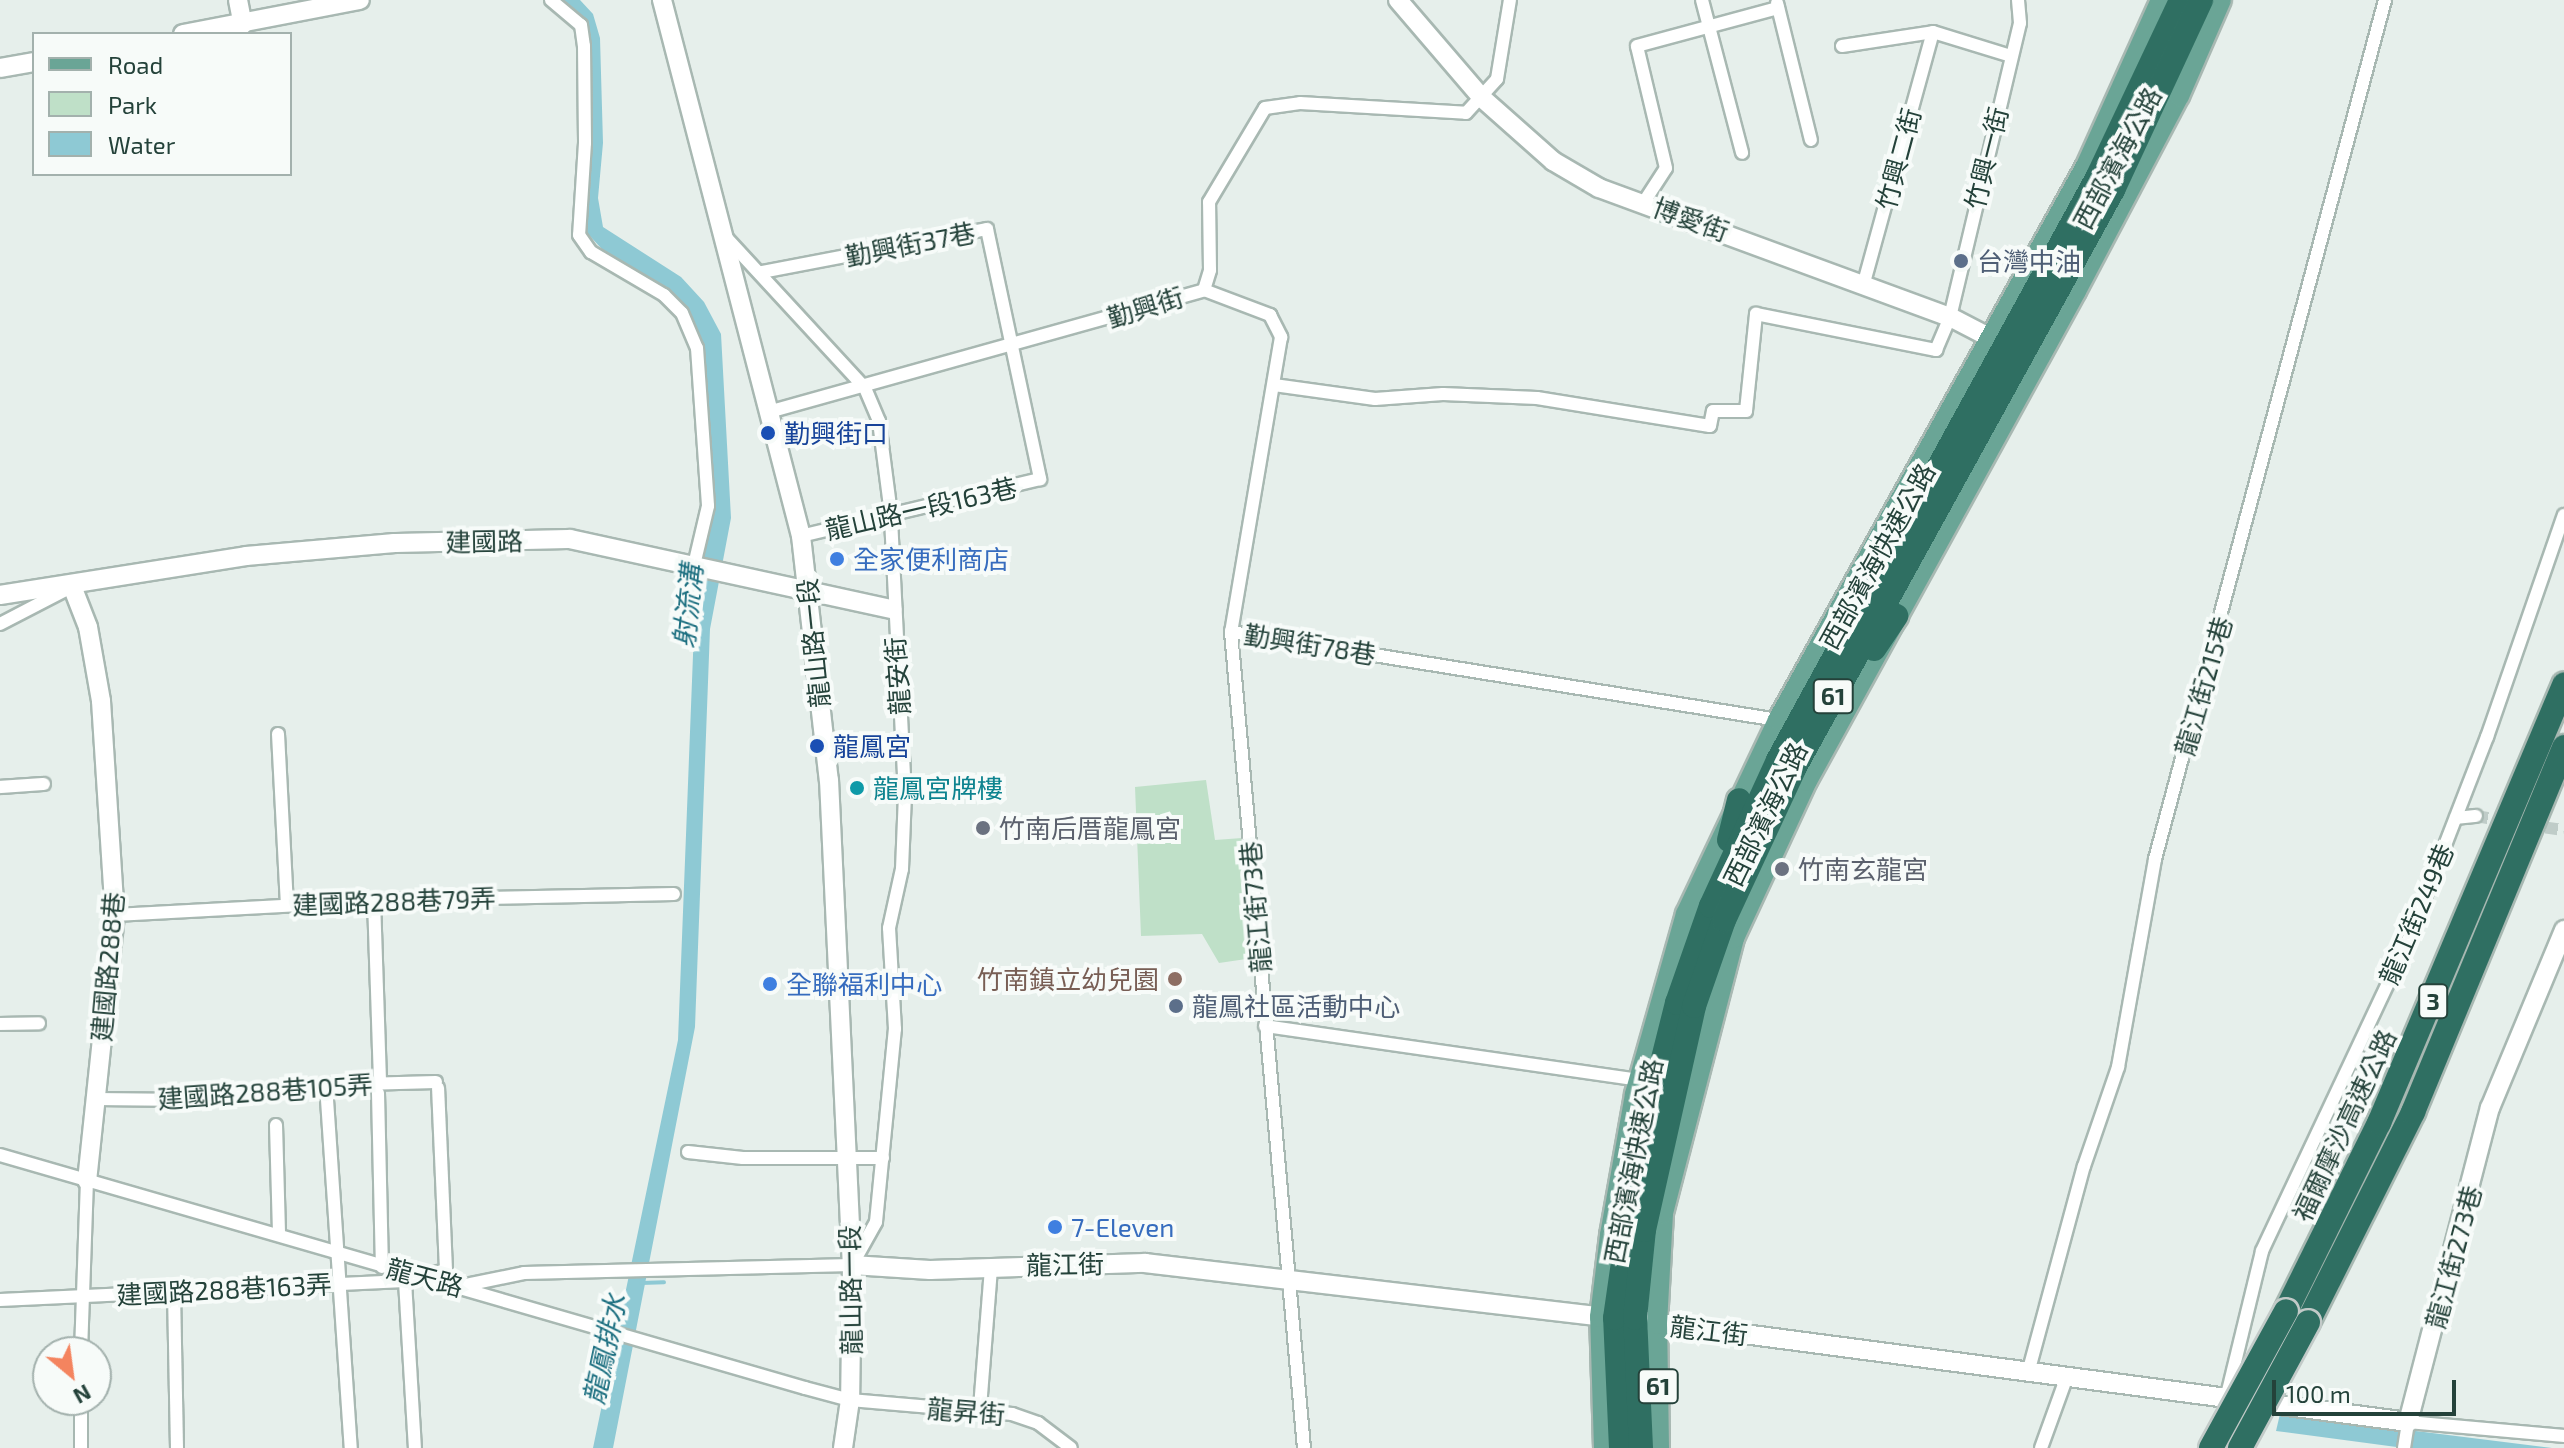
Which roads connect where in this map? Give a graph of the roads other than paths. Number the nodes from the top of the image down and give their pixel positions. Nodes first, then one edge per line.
1 (238, 0) edge
2 (360, 0) edge
3 (551, 0) edge
4 (662, 0) edge
5 (1398, 0) edge
6 (1510, 0) edge
7 (1702, 0) edge
8 (2018, 0) edge
9 (2161, 0) edge
10 (2181, 0) edge
11 (2201, 0) edge
12 (2221, 0) edge
13 (2385, 0) edge
14 (1777, 4) edge
15 (243, 25) junction
16 (1709, 26) junction
17 (196, 32) edge
18 (1933, 32) junction
19 (1842, 46) dead end
20 (2011, 56) junction
21 (32, 62) edge
22 (0, 68) edge
23 (1482, 98) junction
24 (1811, 140) dead end
25 (1742, 153) dead end
26 (1644, 202) junction
27 (722, 233) junction
28 (762, 272) junction
29 (1863, 286) junction
30 (1204, 290) junction
31 (1950, 317) junction
32 (1012, 347) junction
33 (2013, 351) junction
34 (1274, 385) junction
35 (865, 388) junction
36 (772, 411) junction
37 (891, 514) junction
38 (2564, 515) edge
39 (801, 536) junction
40 (696, 565) junction
41 (72, 586) junction
42 (806, 588) junction
43 (0, 595) edge
44 (892, 609) junction
45 (1896, 616) junction
46 (0, 624) edge
47 (1231, 632) junction
48 (2564, 684) edge
49 (1778, 720) junction
50 (278, 734) dead end
51 (2564, 747) edge
52 (1795, 767) junction
53 (44, 784) dead end
54 (0, 787) edge
55 (1739, 800) junction
56 (2476, 816) tunnel mouth
57 (2456, 818) junction
58 (674, 894) dead end
59 (374, 900) junction
60 (287, 905) junction
61 (1711, 906) junction
62 (115, 915) junction
63 (2564, 930) edge
64 (2564, 962) edge
65 (39, 1023) dead end
66 (0, 1024) edge
67 (1265, 1026) junction
68 (1638, 1080) junction
69 (326, 1085) junction
70 (379, 1088) junction
71 (95, 1099) junction
72 (276, 1125) dead end
73 (2485, 1137) junction
74 (688, 1152) dead end
75 (0, 1155) edge
76 (883, 1158) junction
77 (846, 1159) junction
78 (87, 1181) junction
79 (279, 1234) junction
80 (334, 1252) junction
81 (852, 1265) junction
82 (382, 1267) junction
83 (991, 1267) junction
84 (446, 1270) joint
85 (1290, 1277) junction
86 (427, 1279) junction
87 (405, 1281) junction
88 (336, 1283) junction
89 (461, 1286) junction
90 (174, 1292) junction
91 (81, 1297) junction
92 (0, 1300) edge
93 (1627, 1319) junction
94 (81, 1336) edge
95 (2028, 1373) junction
96 (2065, 1383) junction
97 (2226, 1399) junction
98 (850, 1400) junction
99 (980, 1408) junction
100 (81, 1416) edge
101 (2407, 1424) junction
102 (2564, 1436) edge
103 (81, 1448) edge
104 (177, 1448) edge
105 (351, 1448) edge
106 (415, 1448) edge
107 (843, 1448) edge
108 (1071, 1448) edge
109 (1304, 1448) edge
110 (1604, 1448) edge
111 (1621, 1448) edge
112 (1641, 1448) edge
113 (1659, 1448) edge
114 (2041, 1448) edge
115 (2211, 1448) edge
116 (2240, 1448) edge
117 (2404, 1448) edge

1 - 15 street
2 - 15 street
3 - 40 street
4 - 27 street, 龍山路一段
5 - 23 street, 博愛街
6 - 23 street
7 - 16 street
8 - 20 street, 竹興一街
9 - 33 main road, 西部濱海公路 / 61
10 - 33 highway, 西部濱海快速公路 / 61
11 - 33 highway, 西部濱海快速公路 / 61
12 - 33 main road, 西部濱海公路 / 61
13 - 95 street, 龍江街215巷
14 - 16 street
14 - 24 street
15 - 17 street
16 - 25 street
16 - 26 street
18 - 19 street
18 - 20 street
18 - 29 street, 竹興二街
20 - 31 street, 竹興一街
21 - 22 street
23 - 26 street, 博愛街
23 - 30 street, 勤興街
26 - 29 street, 博愛街
27 - 28 street, 龍安街
27 - 36 street, 龍山路一段
28 - 32 street, 勤興街37巷
28 - 35 street, 龍安街
29 - 31 street, 博愛街
30 - 32 street, 勤興街
30 - 34 street, 勤興街78巷
31 - 33 street, 博愛街
31 - 34 street, 竹興一街
32 - 35 street, 勤興街
32 - 37 street, 龍山路一段163巷
33 - 45 main road, 西部濱海公路 / 61
33 - 49 main road, 西部濱海公路 / 61
33 - 52 highway, 西部濱海快速公路 / 61
33 - 61 highway, 西部濱海快速公路 / 61
34 - 47 street, 勤興街78巷
35 - 36 street, 勤興街
35 - 37 street, 龍安街
36 - 39 street, 龍山路一段
37 - 39 street, 龍山路一段163巷
37 - 44 street, 龍安街
38 - 57 street, 龍江街249巷
39 - 42 street, 龍山路一段
40 - 41 street, 建國路
40 - 42 street, 建國路
41 - 43 street, 建國路
41 - 46 street, 建國路
41 - 62 street, 建國路288巷
42 - 44 street, 建國路
42 - 77 street, 龍山路一段
44 - 76 street, 龍安街
45 - 52 highway
45 - 93 main road, 西部濱海公路 / 61
47 - 49 street, 勤興街78巷
47 - 67 street, 龍江街73巷
48 - 115 highway, 福爾摩沙高速公路 / 3, bridge
49 - 55 main road, 西部濱海公路 / 61
50 - 60 street
51 - 116 highway, 福爾摩沙高速公路 / 3, bridge
52 - 93 highway, 西部濱海快速公路 / 61
53 - 54 street
55 - 61 highway
55 - 68 main road, 西部濱海公路 / 61
56 - 57 street
57 - 97 street, 龍江街249巷
58 - 59 street, 建國路288巷79弄
59 - 60 street, 建國路288巷79弄
59 - 70 street
60 - 62 street, 建國路288巷79弄
61 - 93 highway, 西部濱海快速公路 / 61
62 - 71 street, 建國路288巷
63 - 73 street, 龍江街273巷
64 - 73 street, 龍江街273巷
65 - 66 street
67 - 68 street
67 - 85 street, 龍江街73巷
68 - 93 main road, 西部濱海公路 / 61
69 - 70 street, 建國路288巷105弄
69 - 71 street, 建國路288巷105弄
69 - 80 street
70 - 82 street
70 - 84 street, 建國路288巷105弄
71 - 78 street, 建國路288巷
72 - 79 street
73 - 101 street, 龍江街273巷
74 - 77 street
75 - 78 street, 龍天路
76 - 77 street
76 - 81 street, 龍安街
77 - 81 street, 龍山路一段
78 - 79 street, 龍天路
78 - 91 street, 建國路288巷
79 - 80 street, 龍天路
80 - 82 street, 龍天路
80 - 88 street
81 - 83 street, 龍江街
81 - 89 street
81 - 98 street, 龍山路一段
82 - 86 street, 龍天路
83 - 85 street, 龍江街
83 - 99 street
84 - 86 street, 建國路288巷163弄
85 - 93 street, 龍江街
85 - 109 street, 龍江街73巷
86 - 87 street, 建國路288巷163弄
86 - 89 street, 龍天路
87 - 88 street, 建國路288巷163弄
87 - 106 street
88 - 90 street, 建國路288巷163弄
88 - 105 street
89 - 98 street, 龍天路
90 - 91 street, 建國路288巷163弄
90 - 104 street
91 - 92 street, 建國路288巷163弄
91 - 94 street, 建國路288巷
93 - 95 street, 龍江街
93 - 110 main road, 西部濱海公路 / 61
93 - 111 highway, 西部濱海快速公路 / 61
93 - 112 highway, 西部濱海快速公路 / 61
93 - 113 main road, 西部濱海公路 / 61
95 - 96 street, 龍江街
96 - 97 street, 龍江街
96 - 114 street
97 - 101 street, 龍江街
98 - 99 street, 龍昇街
98 - 107 street, 龍山路一段
99 - 108 street, 龍昇街
100 - 103 street
101 - 102 street, 龍江街
101 - 117 street

